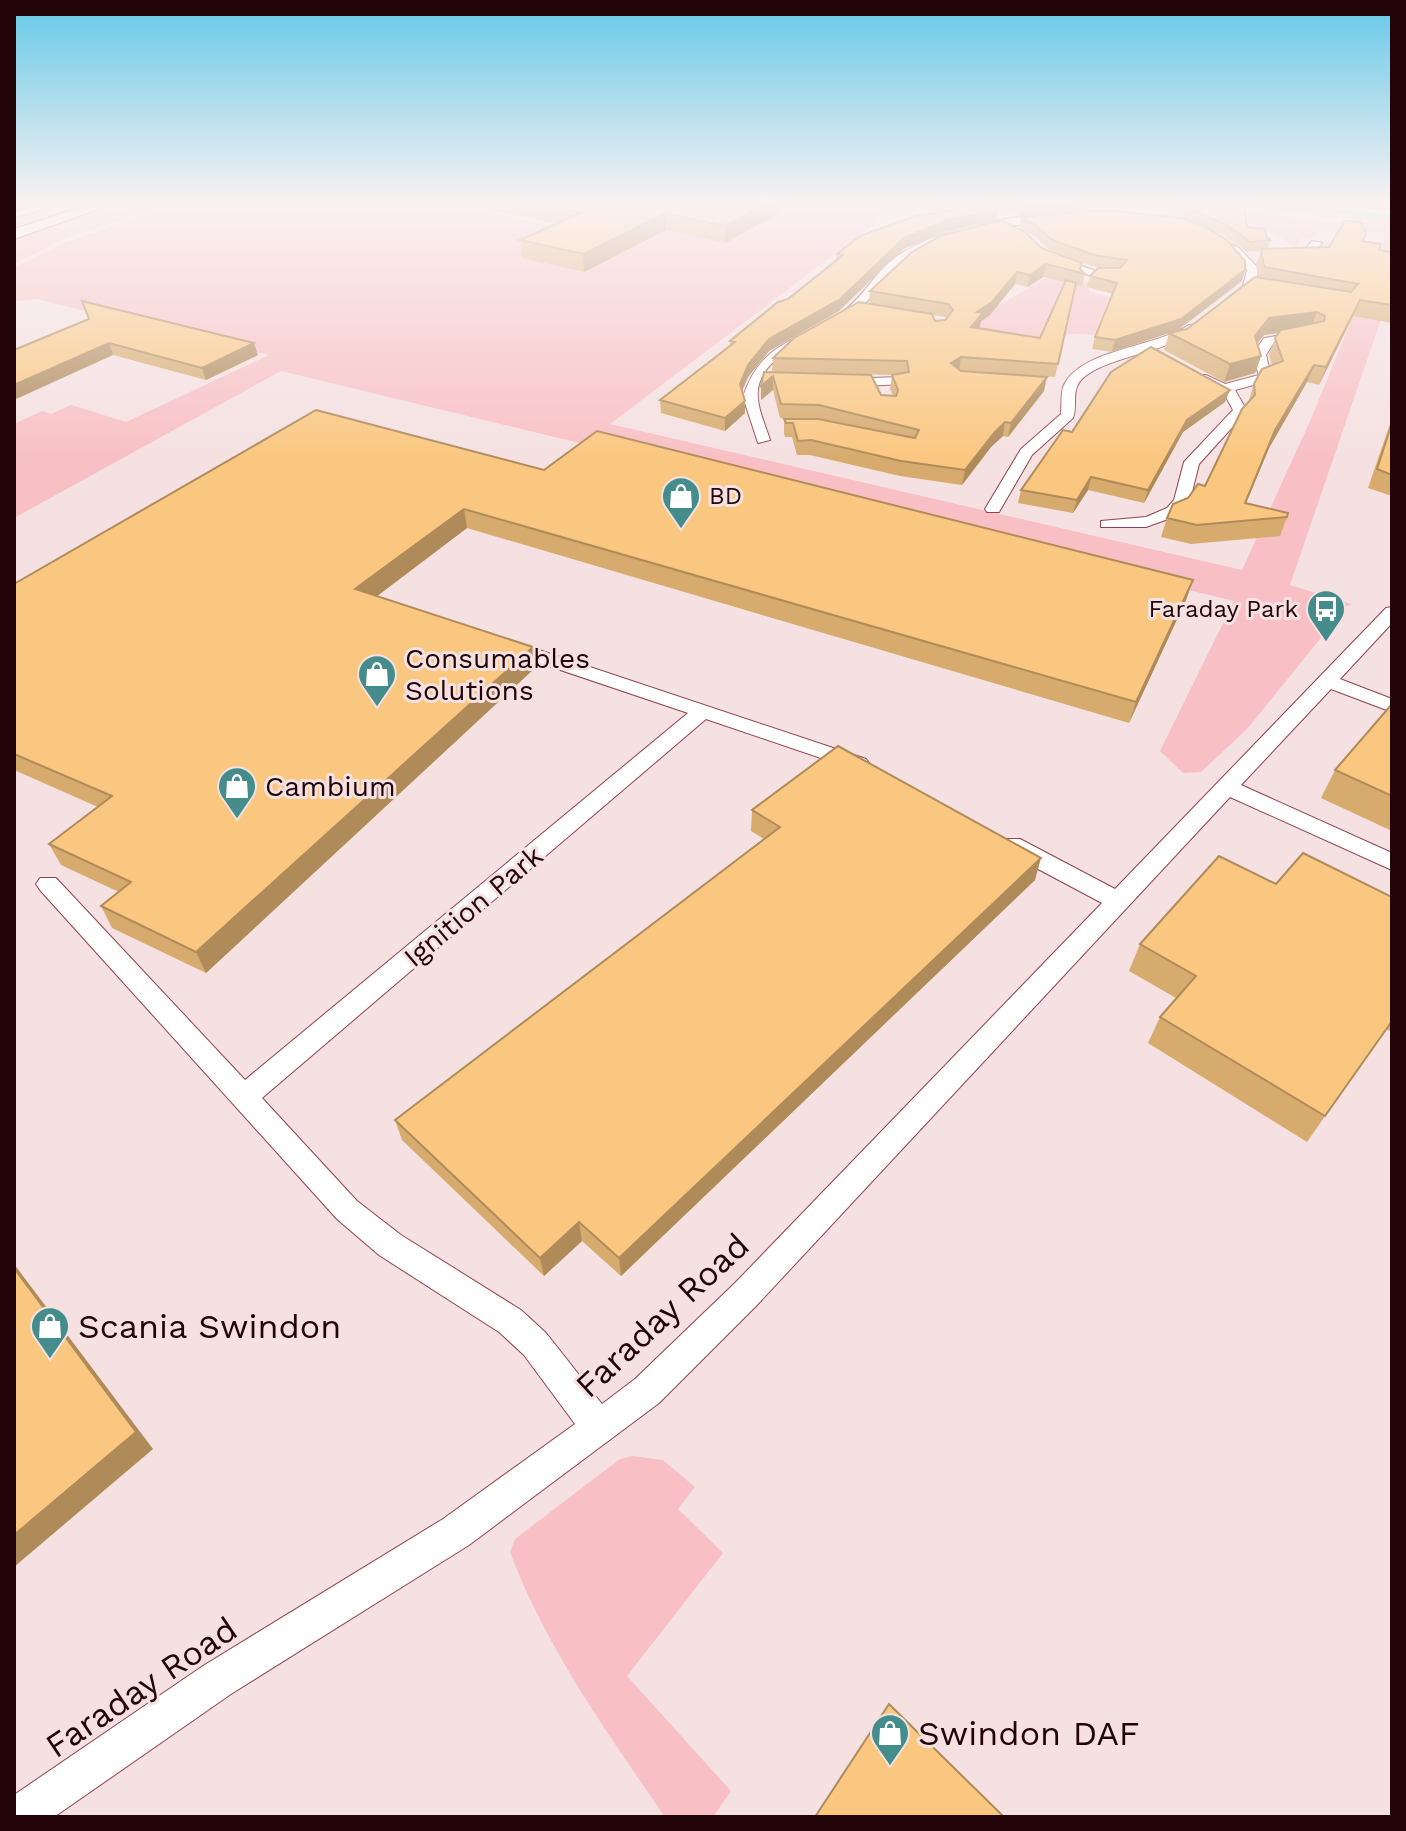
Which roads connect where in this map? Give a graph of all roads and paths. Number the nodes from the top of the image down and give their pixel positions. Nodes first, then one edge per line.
1 (877, 288) edge
2 (1247, 288) edge
3 (1260, 288) edge
4 (1264, 289) edge
5 (1217, 311) edge
6 (1205, 320) edge
7 (1311, 335) edge
8 (1146, 349) junction
9 (1166, 359) edge
10 (1185, 370) edge
11 (900, 381) edge
12 (830, 383) edge
13 (1223, 389) junction
14 (764, 430) dead end
15 (993, 509) dead end
16 (1107, 524) dead end
17 (1392, 612) edge
18 (514, 648) edge
19 (1326, 680) junction
20 (1392, 706) edge
21 (703, 711) junction
22 (877, 774) edge
23 (1225, 786) junction
24 (988, 833) edge
25 (1392, 862) edge
26 (48, 884) dead end
27 (1116, 900) junction
28 (242, 1099) junction
29 (598, 1427) junction
30 (18, 1817) edge

1 - 14 street
2 - 5 street
3 - 4 street
6 - 8 street
7 - 13 street
8 - 9 street
8 - 15 street
10 - 13 street
11 - 12 street
13 - 16 street
17 - 19 street, Faraday Road
18 - 21 street
19 - 20 street
19 - 23 street, Faraday Road
21 - 22 street
21 - 28 street, Ignition Park
23 - 25 street
23 - 27 street, Faraday Road
24 - 27 street
26 - 28 street
27 - 29 street, Faraday Road
28 - 29 street
29 - 30 street, Faraday Road

